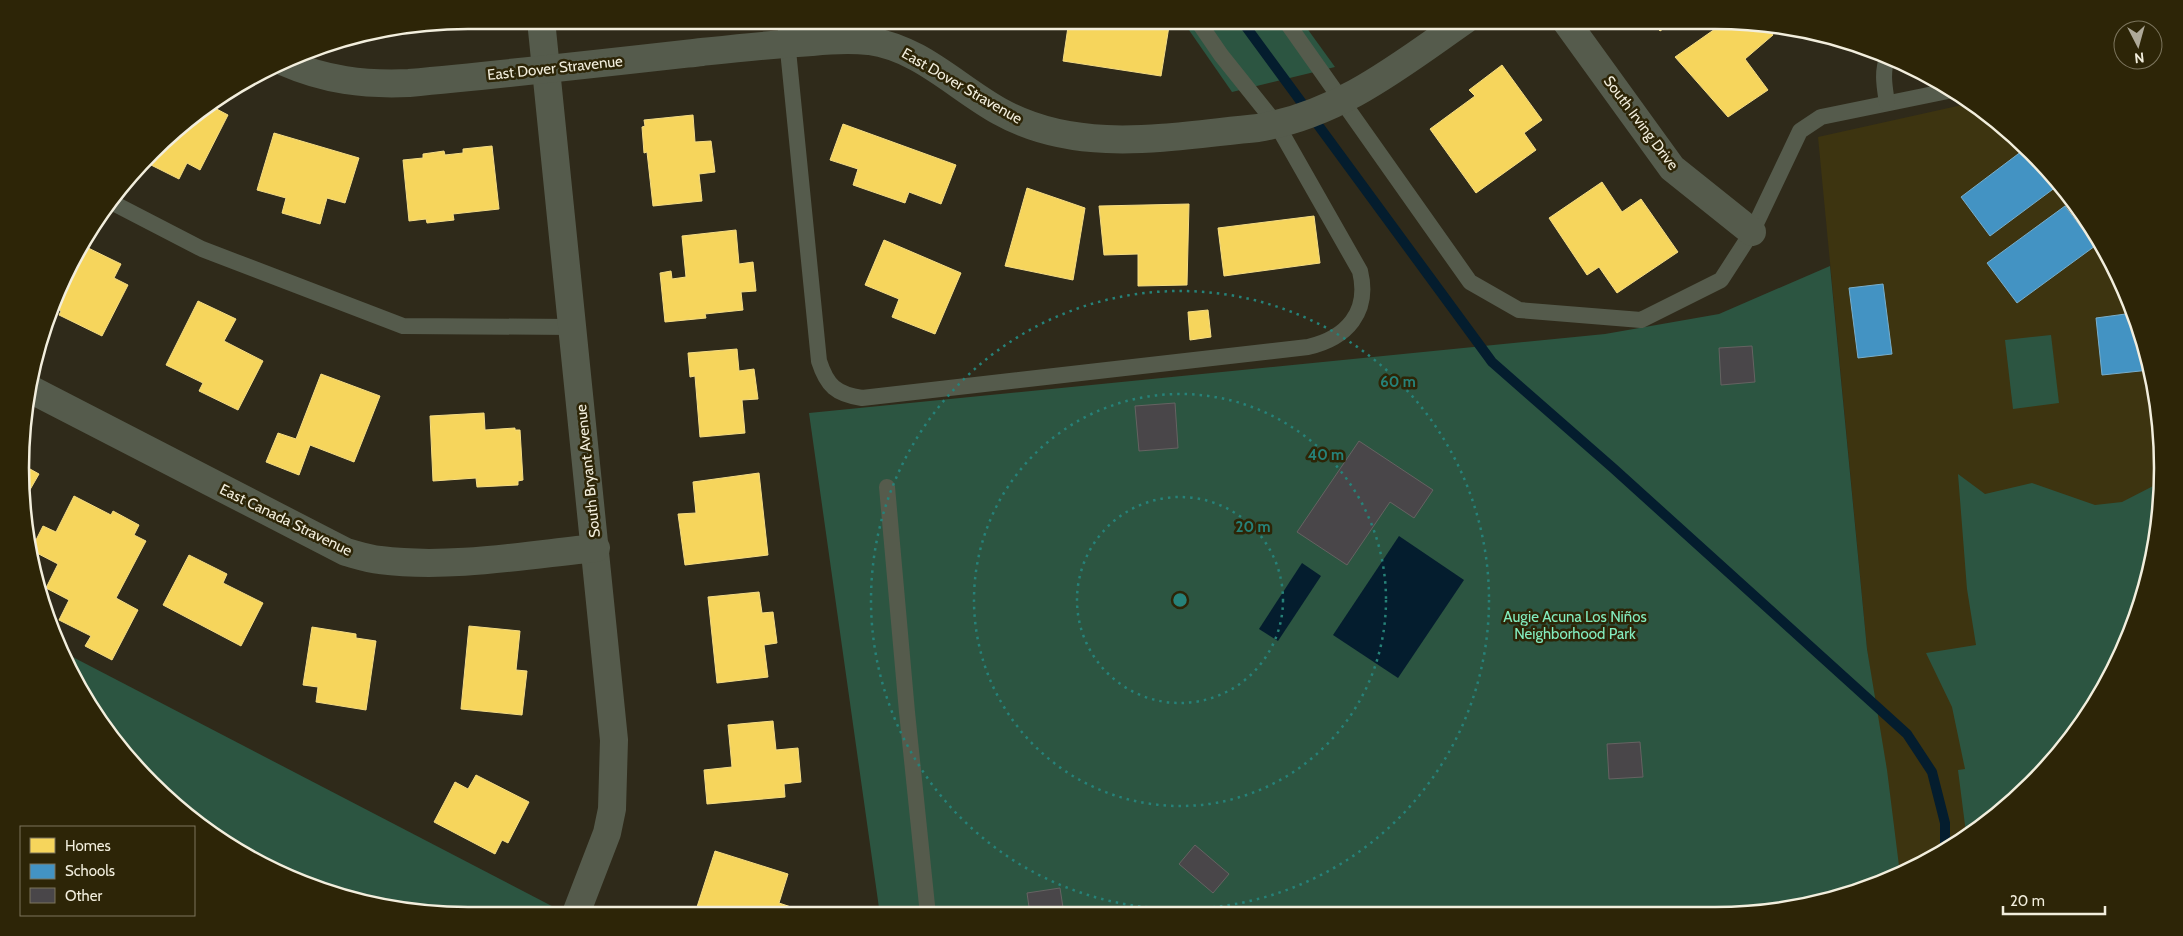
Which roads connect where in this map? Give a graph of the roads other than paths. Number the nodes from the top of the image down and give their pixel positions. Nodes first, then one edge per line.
1 (542, 29) edge
2 (1203, 29) edge
3 (1292, 29) edge
4 (1452, 29) edge
5 (1572, 29) edge
6 (786, 32) edge
7 (1885, 63) edge
8 (292, 65) edge
9 (546, 70) junction
10 (1942, 92) edge
11 (1343, 100) junction
12 (1887, 104) junction
13 (1276, 125) junction
14 (117, 205) edge
15 (1752, 232) junction
16 (573, 327) junction
17 (36, 392) edge
18 (887, 487) dead end
19 (596, 548) junction
20 (578, 907) edge
21 (927, 907) edge

1 - 9 street, South Bryant Avenue
2 - 13 lane
3 - 11 lane
4 - 11 street, East Dover Stravenue
5 - 15 street, South Irving Drive
6 - 9 street, East Dover Stravenue
6 - 13 street, East Dover Stravenue
6 - 13 lane
7 - 12 lane
8 - 9 street, East Dover Stravenue
9 - 16 street, South Bryant Avenue
10 - 12 lane
11 - 13 street, East Dover Stravenue
11 - 15 lane
12 - 15 lane
14 - 16 lane
16 - 19 street, South Bryant Avenue
17 - 19 street, East Canada Stravenue
18 - 21 lane
19 - 20 street, South Bryant Avenue

